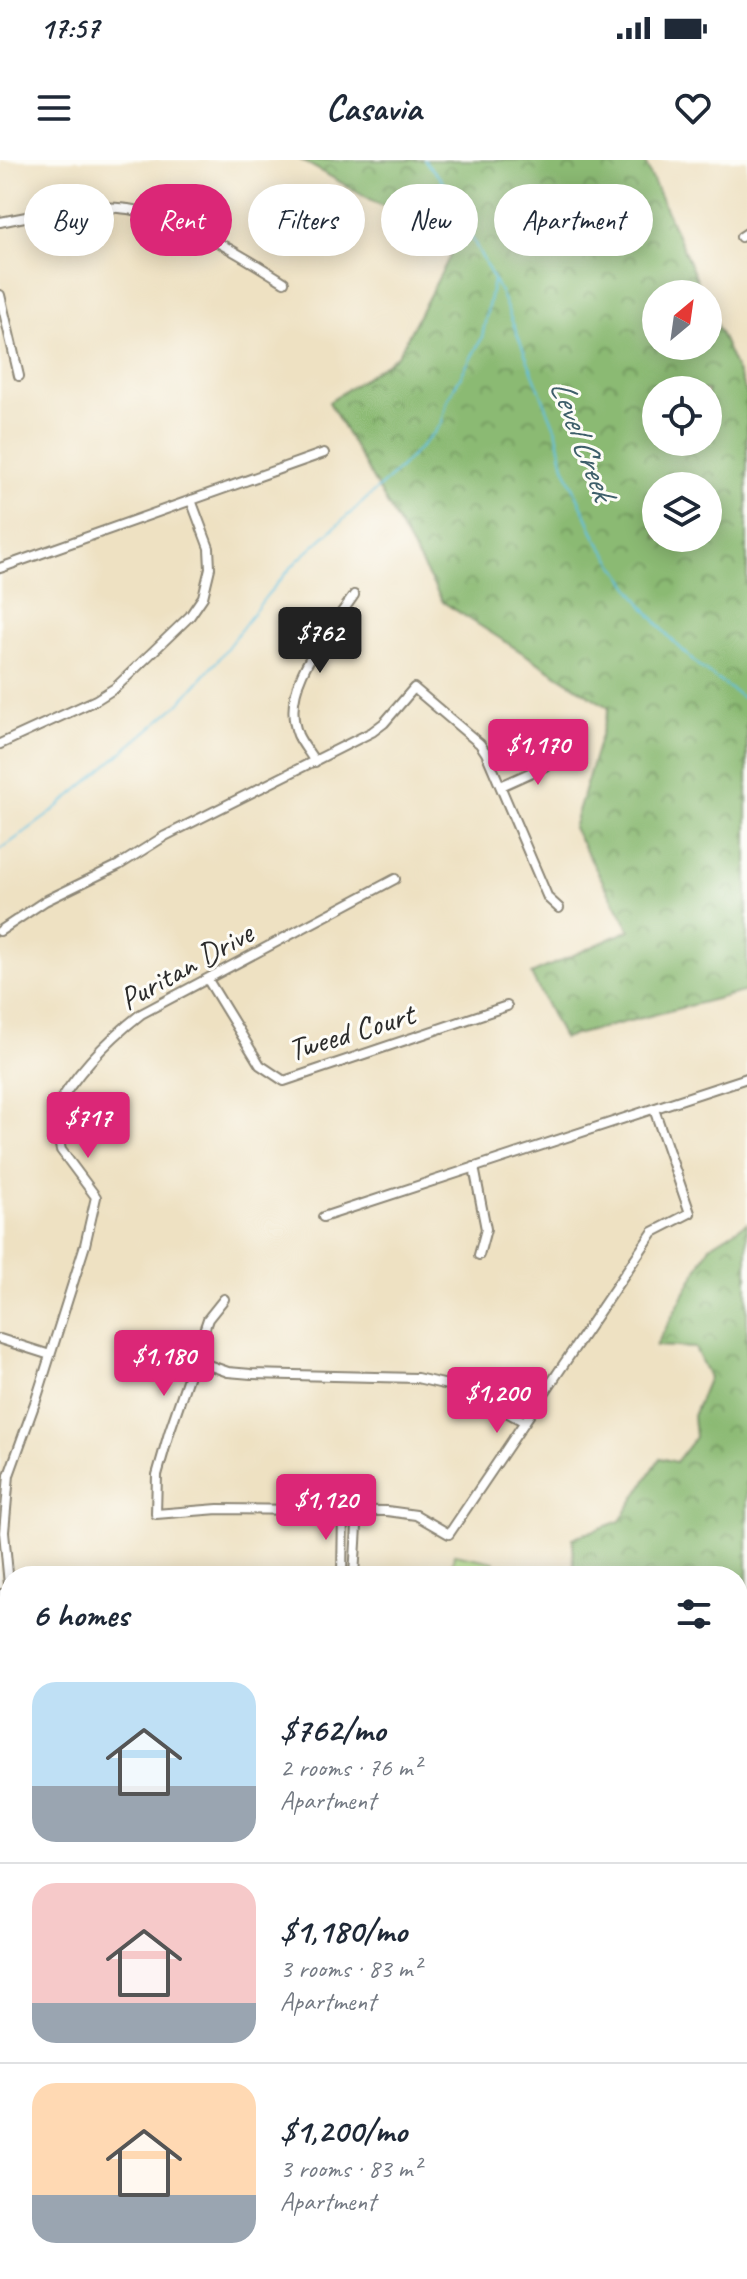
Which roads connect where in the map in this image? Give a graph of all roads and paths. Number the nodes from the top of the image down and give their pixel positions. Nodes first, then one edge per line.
1 (0, 222) edge
2 (284, 282) dead end
3 (0, 295) edge
4 (19, 376) dead end
5 (324, 453) dead end
6 (191, 500) junction
7 (0, 568) edge
8 (354, 595) dead end
9 (0, 744) edge
10 (563, 758) dead end
11 (315, 762) junction
12 (501, 786) junction
13 (395, 879) dead end
14 (559, 908) dead end
15 (0, 931) edge
16 (208, 980) junction
17 (507, 1006) dead end
18 (747, 1078) edge
19 (654, 1109) junction
20 (474, 1167) junction
21 (323, 1217) dead end
22 (479, 1255) dead end
23 (224, 1299) dead end
24 (0, 1339) edge
25 (50, 1355) junction
26 (194, 1360) junction
27 (525, 1422) junction
28 (4, 1474) edge
29 (343, 1510) junction
30 (358, 1510) junction
31 (7, 1566) edge
32 (342, 1566) edge
33 (355, 1566) edge

1 - 2 street
3 - 4 street
5 - 6 street
6 - 7 street
6 - 9 street
8 - 11 street
10 - 12 street
11 - 12 street
11 - 15 street
12 - 14 street
13 - 16 street, Puritan Drive
16 - 17 street, Tweed Court
16 - 25 street, Puritan Drive
18 - 19 street
19 - 20 street
19 - 27 street
20 - 21 street
20 - 22 street
23 - 26 street
24 - 25 street
25 - 28 street, Puritan Drive
26 - 27 street
26 - 29 street
27 - 30 street
28 - 31 street, Puritan Drive
29 - 30 street
29 - 32 street
30 - 33 street

